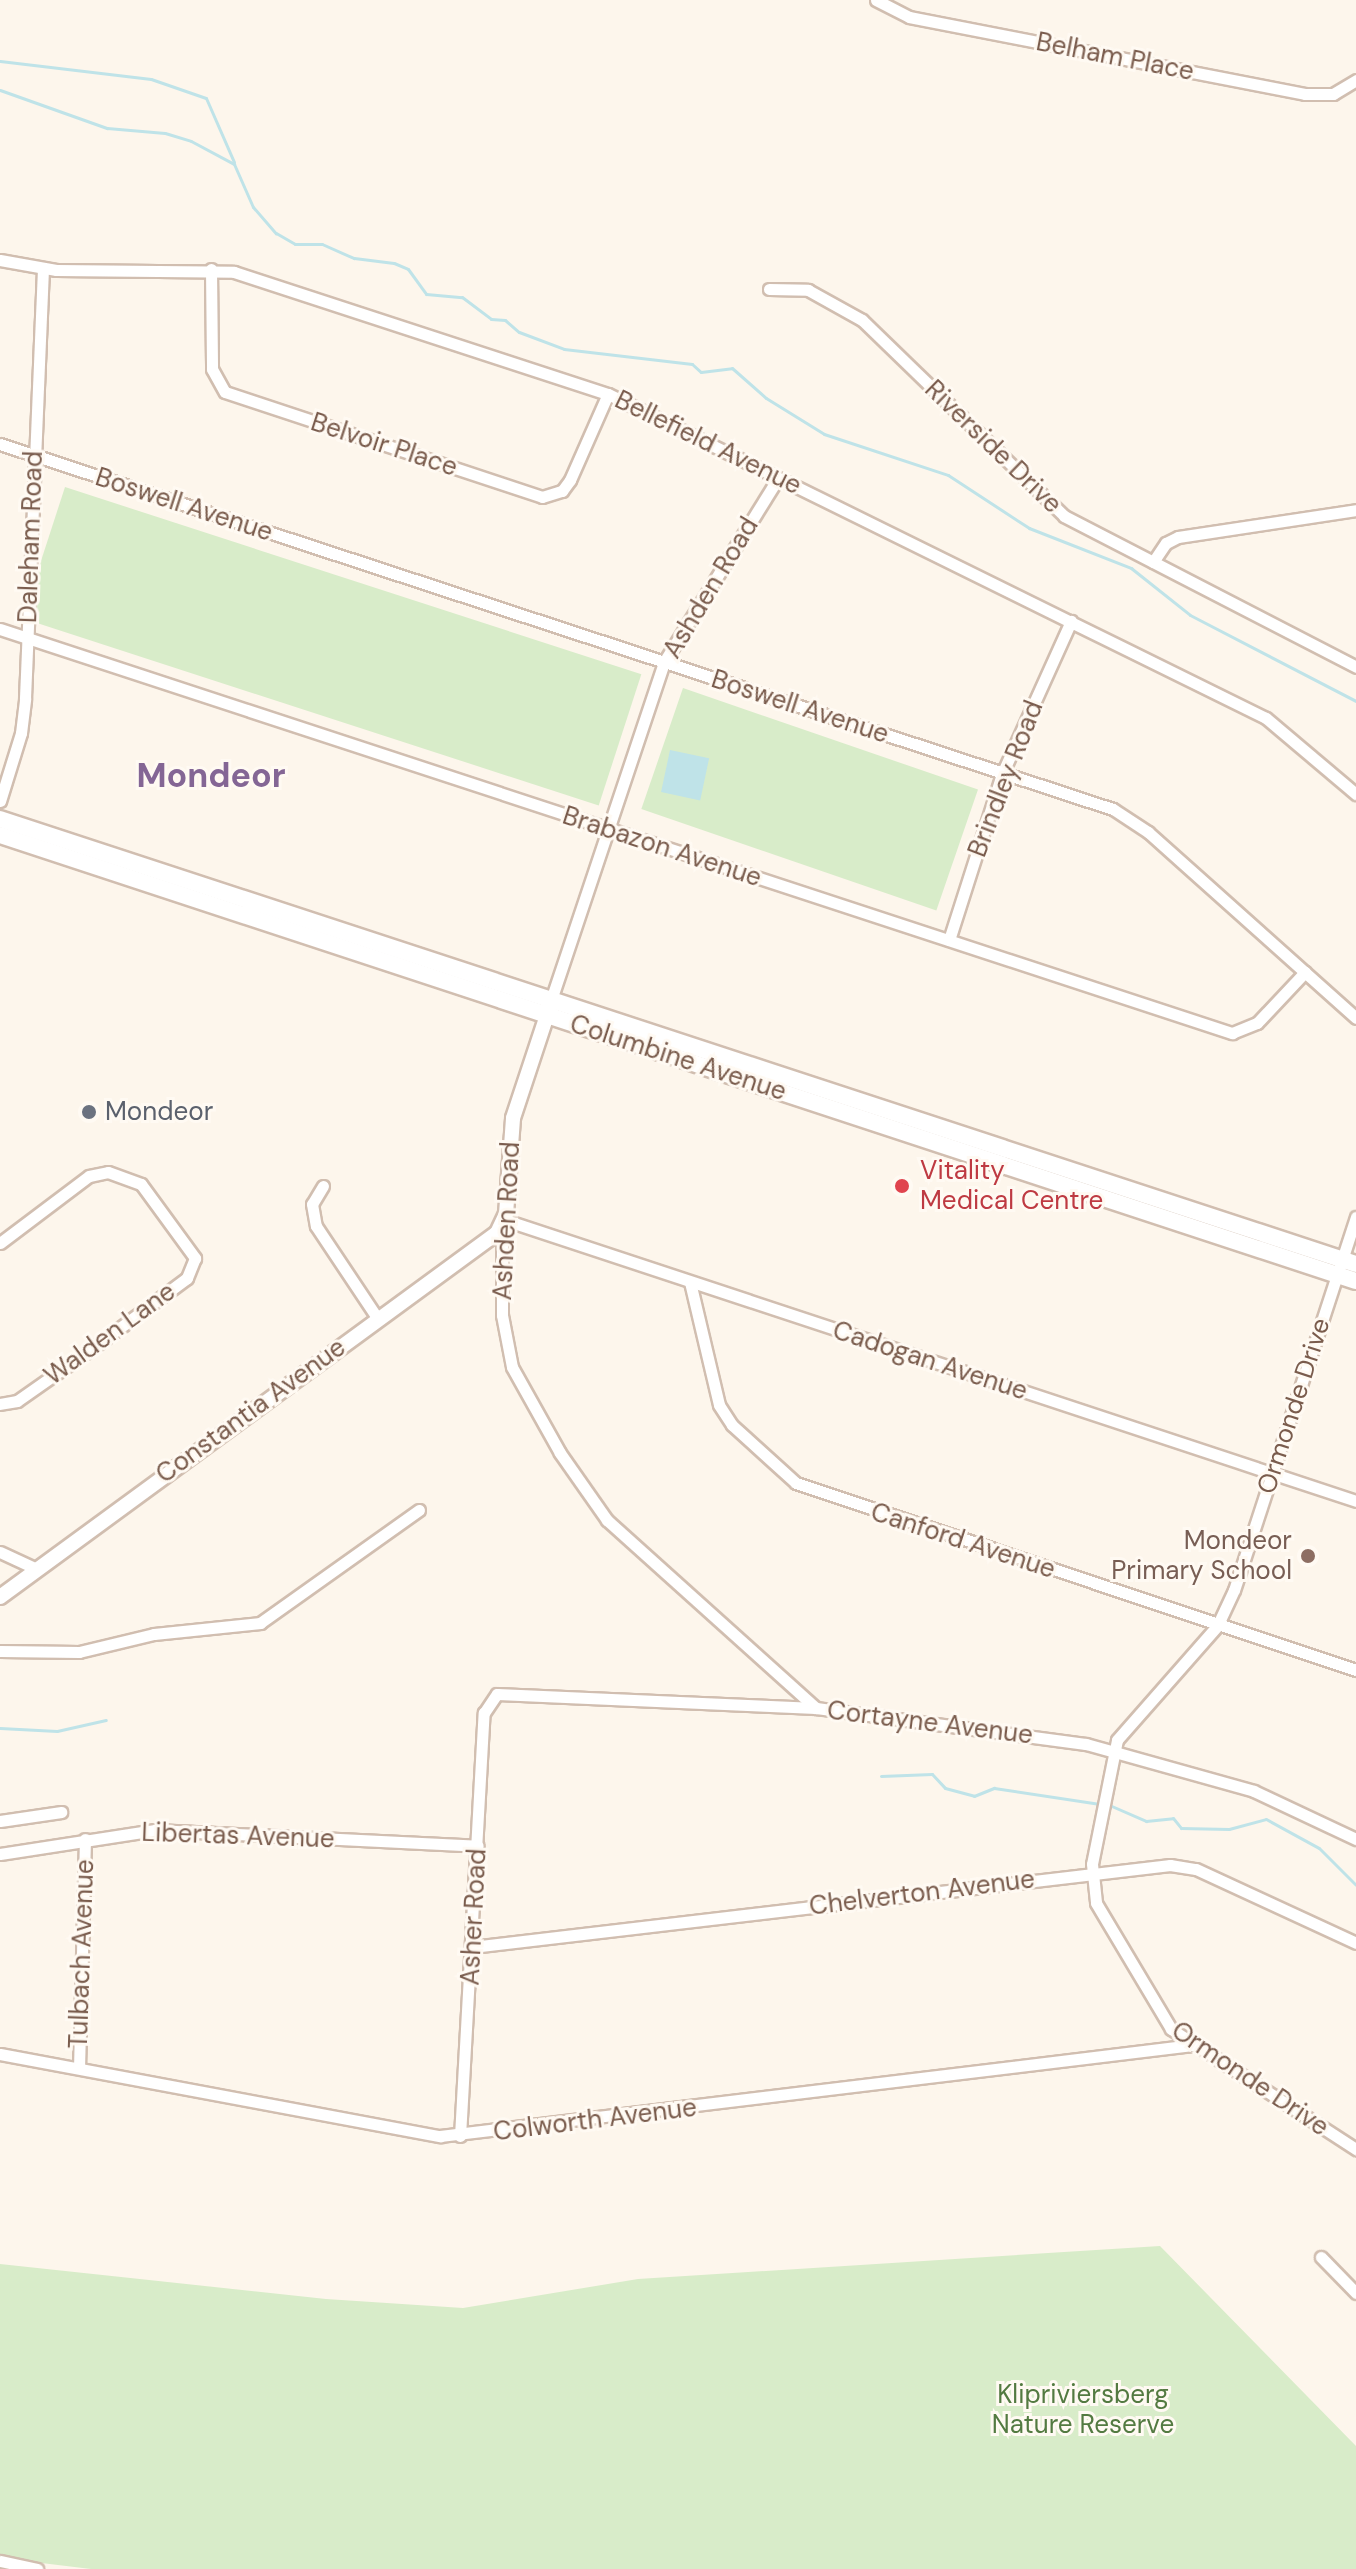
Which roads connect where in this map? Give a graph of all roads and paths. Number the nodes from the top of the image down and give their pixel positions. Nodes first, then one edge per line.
1 (876, 0) edge
2 (1356, 80) edge
3 (0, 260) edge
4 (43, 269) junction
5 (211, 269) junction
6 (769, 289) dead end
7 (608, 394) junction
8 (0, 444) edge
9 (34, 456) junction
10 (778, 478) junction
11 (1356, 510) edge
12 (1153, 562) junction
13 (1071, 621) junction
14 (0, 629) edge
15 (27, 638) junction
16 (664, 662) junction
17 (1356, 667) edge
18 (1002, 774) junction
19 (1356, 794) edge
20 (0, 801) edge
21 (0, 819) edge
22 (610, 831) junction
23 (0, 835) edge
24 (180, 886) junction
25 (949, 940) junction
26 (1305, 972) junction
27 (549, 1007) junction
28 (1356, 1018) edge
29 (323, 1186) dead end
30 (1356, 1217) edge
31 (504, 1223) junction
32 (0, 1243) edge
33 (1345, 1266) edge
34 (1356, 1281) edge
35 (690, 1282) junction
36 (378, 1319) junction
37 (0, 1404) edge
38 (1272, 1473) junction
39 (1356, 1501) edge
40 (419, 1510) dead end
41 (0, 1552) edge
42 (37, 1569) junction
43 (0, 1597) edge
44 (1218, 1625) junction
45 (0, 1651) edge
46 (1356, 1670) edge
47 (489, 1699) joint
48 (816, 1708) junction
49 (1113, 1749) junction
50 (61, 1812) dead end
51 (0, 1821) edge
52 (85, 1839) junction
53 (1356, 1839) edge
54 (478, 1846) junction
55 (0, 1854) edge
56 (1092, 1873) junction
57 (1356, 1943) edge
58 (472, 1947) junction
59 (1193, 2045) junction
60 (0, 2054) edge
61 (79, 2068) junction
62 (460, 2136) junction
63 (1356, 2149) edge
64 (1321, 2257) dead end
65 (1356, 2293) edge
66 (0, 2561) edge
67 (37, 2569) edge

1 - 2 street, Belham Place
3 - 4 street, Bellefield Avenue
4 - 5 street, Bellefield Avenue
4 - 9 street, Daleham Road
5 - 7 street, Bellefield Avenue
5 - 7 street, Belvoir Place
6 - 12 street, Riverside Drive
7 - 10 street, Bellefield Avenue
8 - 9 street, Boswell Avenue
9 - 15 street, Daleham Road
9 - 16 street, Boswell Avenue
10 - 13 street, Bellefield Avenue
10 - 16 street, Ashden Road
11 - 12 street
12 - 17 street, Riverside Drive
13 - 18 street, Brindley Road
13 - 19 street, Bellefield Avenue
14 - 15 street, Brabazon Avenue
15 - 20 street, Daleham Road
15 - 22 street, Brabazon Avenue
16 - 18 street, Boswell Avenue
16 - 22 street, Ashden Road
18 - 25 street, Brindley Road
18 - 26 street, Boswell Avenue
21 - 24 main road, Columbine Avenue
22 - 25 street, Brabazon Avenue
22 - 27 street, Ashden Road
23 - 24 main road, Columbine Avenue
24 - 27 main road, Columbine Avenue
25 - 26 street, Brabazon Avenue
26 - 28 street, Boswell Avenue
27 - 31 street, Ashden Road
27 - 33 main road, Columbine Avenue
29 - 36 street
30 - 33 street, Ormonde Drive
31 - 35 street, Cadogan Avenue
31 - 36 street, Constantia Avenue
31 - 48 street, Ashden Road
32 - 37 street, Walden Lane
33 - 34 main road, Columbine Avenue
33 - 38 street, Ormonde Drive
35 - 38 street, Cadogan Avenue
35 - 44 street, Canford Avenue
36 - 42 street, Constantia Avenue
38 - 39 street, Cadogan Avenue
38 - 44 street, Ormonde Drive
40 - 45 street
41 - 42 street
42 - 43 street, Constantia Avenue
44 - 46 street, Canford Avenue
44 - 49 street, Ormonde Drive
47 - 48 street, Cortayne Avenue
47 - 54 street, Asher Road
48 - 49 street, Cortayne Avenue
49 - 53 street, Cortayne Avenue
49 - 56 street, Ormonde Drive
50 - 51 street
52 - 54 street, Libertas Avenue
52 - 55 street, Libertas Avenue
52 - 61 street, Tulbach Avenue
54 - 58 street, Asher Road
56 - 57 street, Chelverton Avenue
56 - 58 street, Chelverton Avenue
56 - 59 street, Ormonde Drive
58 - 62 street, Asher Road
59 - 62 street, Colworth Avenue
59 - 63 street, Ormonde Drive
60 - 61 street, Colworth Avenue
61 - 62 street, Colworth Avenue
64 - 65 street
66 - 67 street

